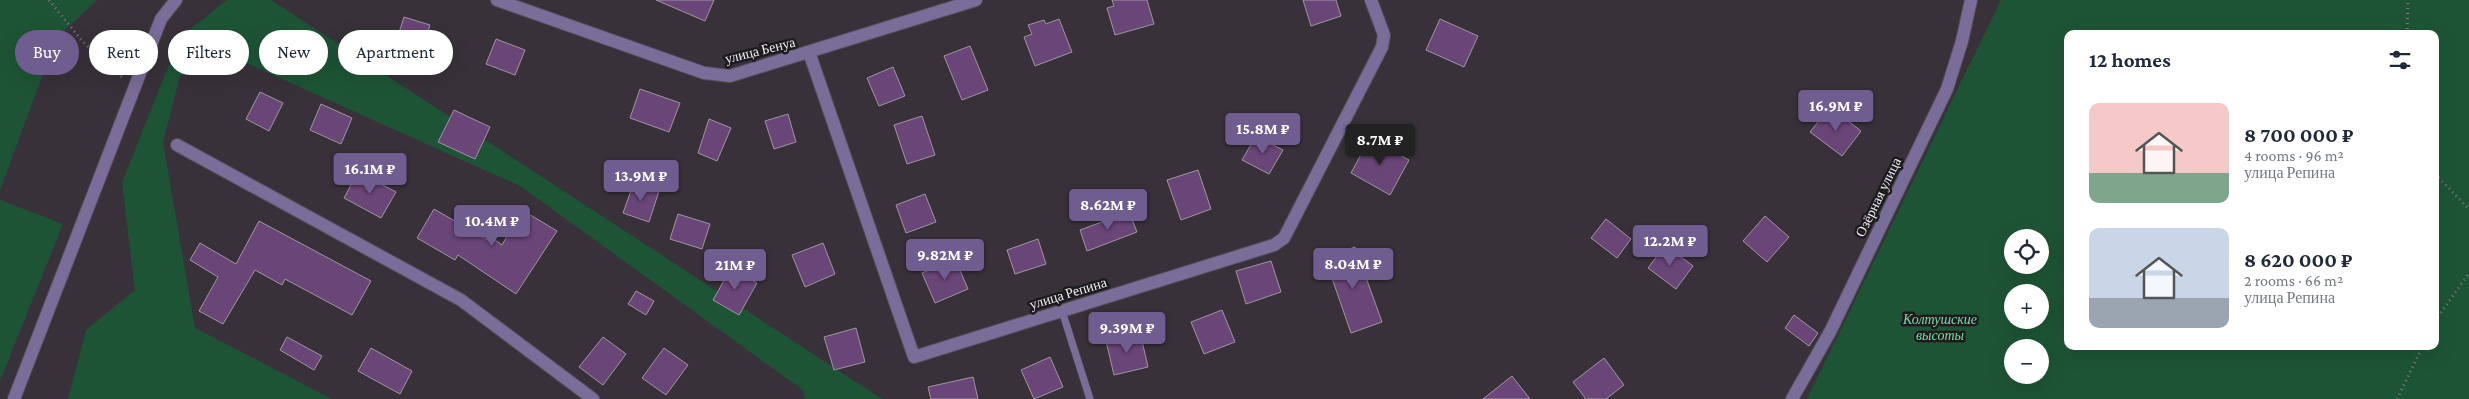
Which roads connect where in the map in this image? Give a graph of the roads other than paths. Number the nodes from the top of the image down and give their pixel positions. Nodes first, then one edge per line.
1 (176, 0) edge
2 (497, 0) edge
3 (976, 0) edge
4 (1371, 0) edge
5 (1971, 0) edge
6 (809, 52) junction
7 (177, 145) dead end
8 (1062, 311) junction
9 (14, 399) edge
10 (592, 399) edge
11 (1090, 399) edge
12 (1792, 399) edge

1 - 9 street
2 - 6 street, улица Бенуа
3 - 6 street, улица Бенуа
4 - 8 street, улица Репина
5 - 12 street, Озёрная улица
6 - 8 street, улица Репина
7 - 10 street
8 - 11 lane

